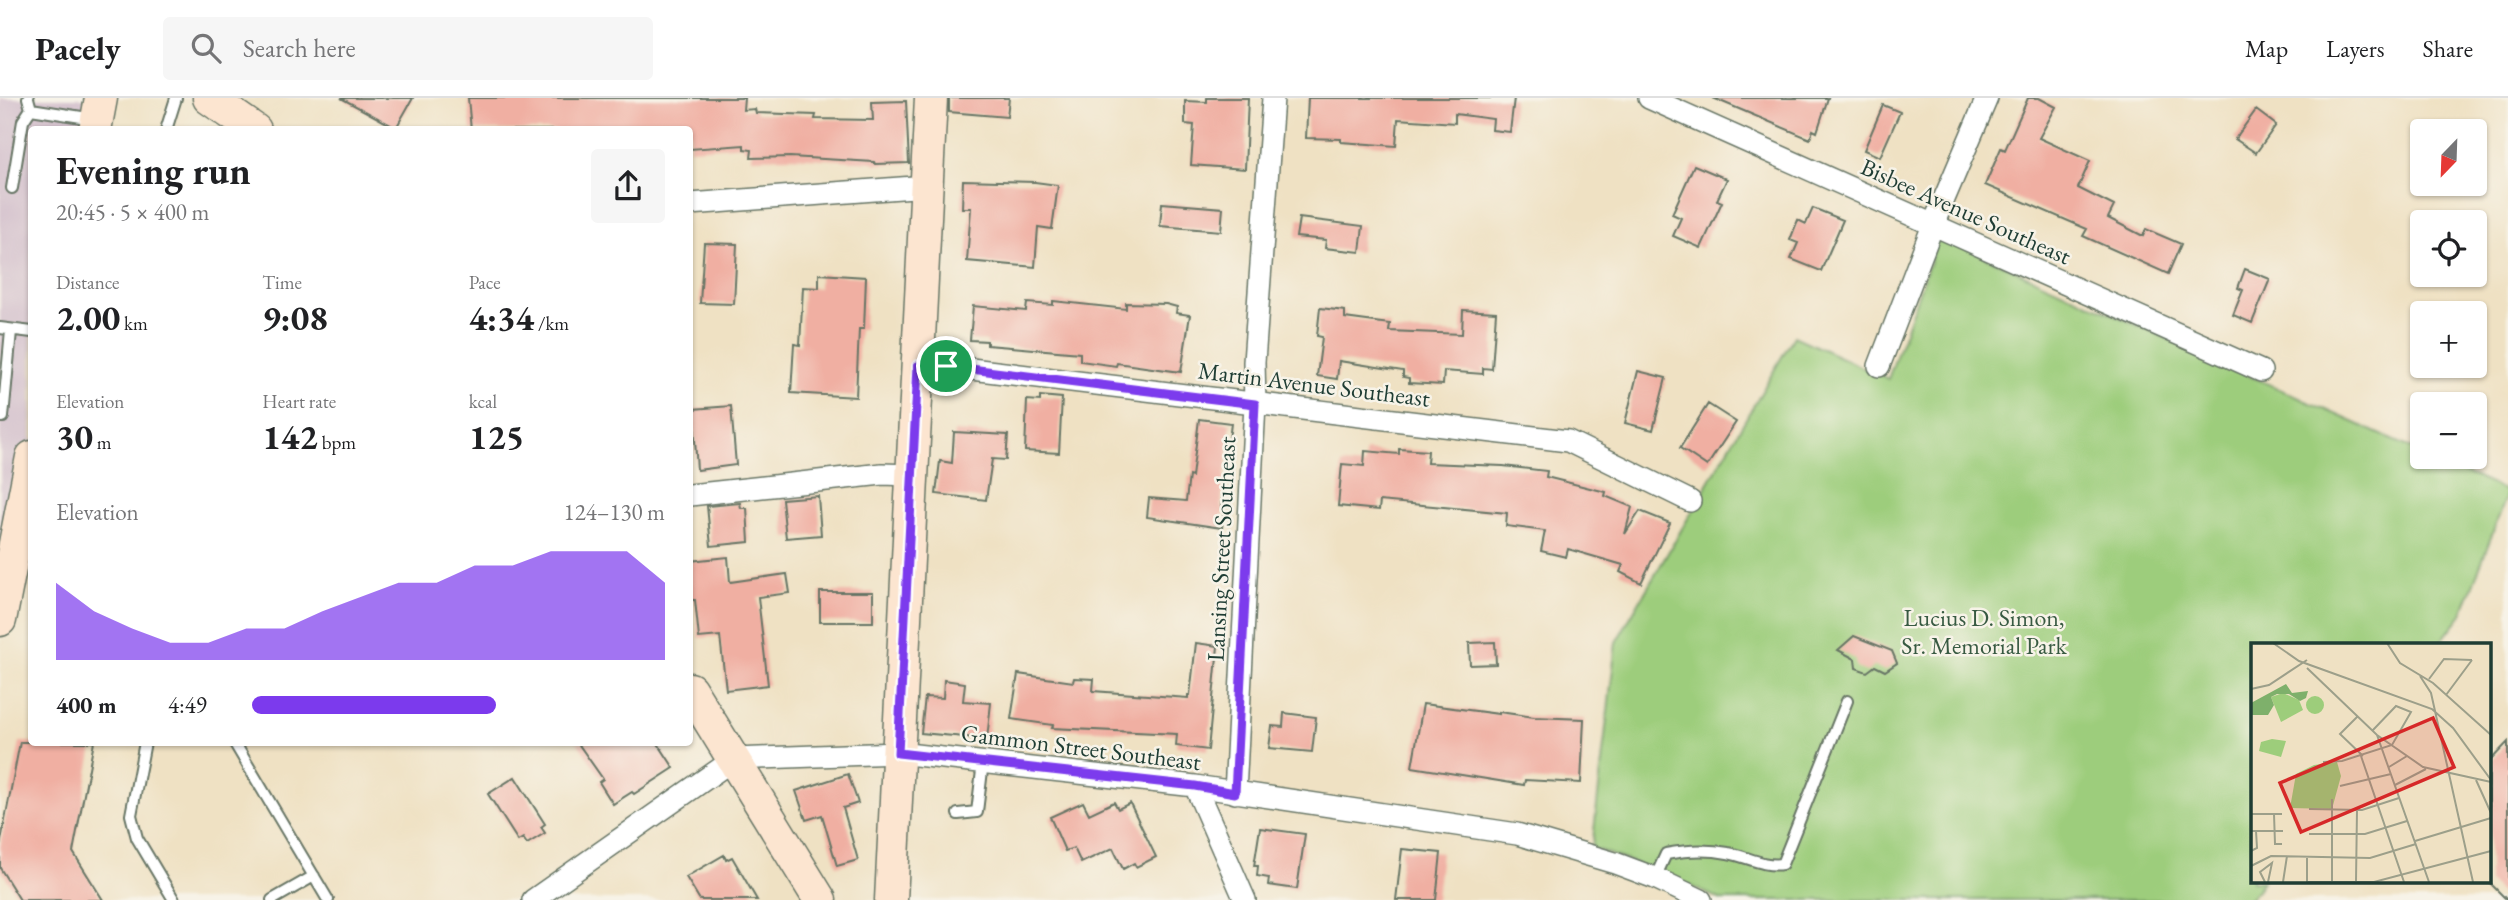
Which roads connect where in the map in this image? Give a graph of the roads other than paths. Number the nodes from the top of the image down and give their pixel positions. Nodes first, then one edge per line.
1 (176, 98) edge
2 (931, 98) edge
3 (1273, 98) edge
4 (1649, 98) edge
5 (1987, 98) edge
6 (30, 104) edge
7 (98, 116) edge
8 (167, 126) edge
9 (927, 186) junction
10 (12, 188) dead end
11 (693, 204) edge
12 (1933, 225) junction
13 (6, 330) edge
14 (28, 332) edge
15 (918, 366) junction
16 (1879, 366) dead end
17 (2261, 371) dead end
18 (1255, 404) junction
19 (3, 416) dead end
20 (912, 475) junction
21 (28, 484) edge
22 (693, 495) edge
23 (1690, 501) dead end
24 (0, 620) edge
25 (693, 694) edge
26 (1847, 701) dead end
27 (144, 746) edge
28 (236, 746) edge
29 (898, 753) junction
30 (734, 759) junction
31 (983, 762) junction
32 (1195, 786) junction
33 (1235, 793) junction
34 (958, 814) dead end
35 (314, 876) junction
36 (1655, 878) junction
37 (174, 900) edge
38 (272, 900) edge
39 (328, 900) edge
40 (533, 900) edge
41 (820, 900) edge
42 (891, 900) edge
43 (1245, 900) edge
44 (1701, 900) edge

1 - 8 lane
2 - 9 main road
3 - 18 street, Lansing Street Southeast
4 - 12 street, Bisbee Avenue Southeast
5 - 12 street
6 - 7 lane
6 - 10 lane
9 - 11 street
9 - 15 main road
12 - 16 street
12 - 17 street, Bisbee Avenue Southeast
13 - 14 lane
13 - 19 lane
15 - 18 street, Martin Avenue Southeast
15 - 20 main road
18 - 23 street, Martin Avenue Southeast
18 - 33 street, Lansing Street Southeast
20 - 22 street
20 - 29 main road
21 - 24 main road
25 - 30 main road
26 - 36 lane
27 - 37 lane
28 - 35 lane
29 - 30 street, Gammon Street Southeast
29 - 31 street, Gammon Street Southeast
29 - 42 main road
30 - 40 street
30 - 41 main road
31 - 32 street, Gammon Street Southeast
31 - 34 lane
32 - 33 street, Gammon Street Southeast
32 - 43 street
33 - 36 street, Gammon Street Southeast
35 - 38 lane
35 - 39 lane
36 - 44 street, Gammon Street Southeast

